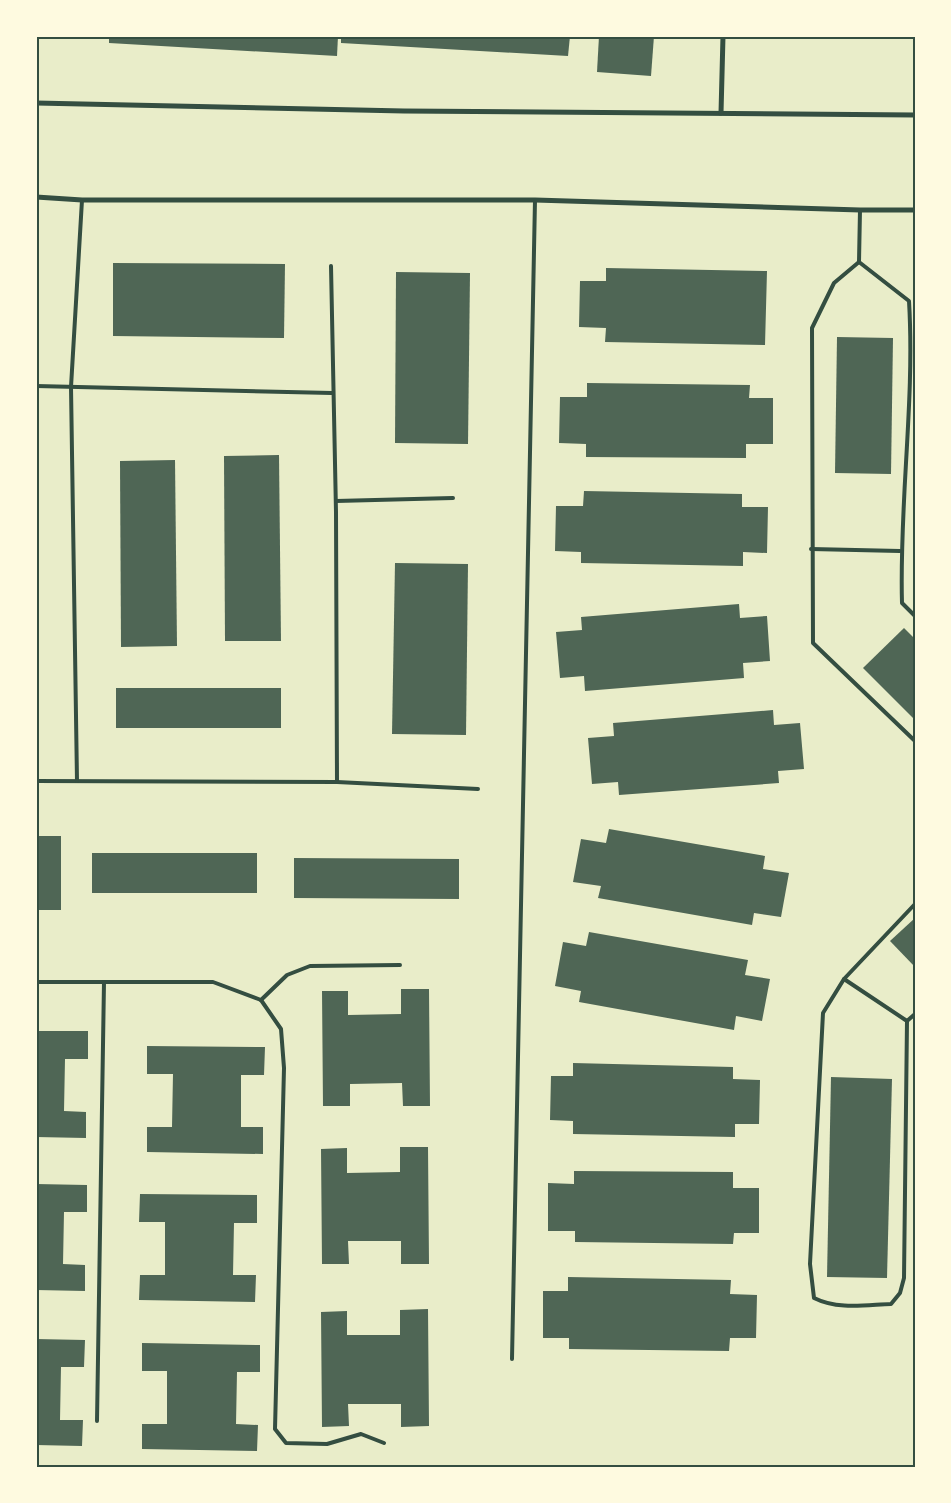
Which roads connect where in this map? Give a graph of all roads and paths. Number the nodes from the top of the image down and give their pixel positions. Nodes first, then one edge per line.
1 (723, 36) edge
2 (36, 103) edge
3 (721, 113) junction
4 (915, 116) edge
5 (36, 197) edge
6 (82, 200) junction
7 (535, 200) junction
8 (860, 210) junction
9 (915, 210) edge
10 (859, 262) junction
11 (331, 266) dead end
12 (36, 386) edge
13 (71, 387) junction
14 (332, 393) junction
15 (453, 498) dead end
16 (336, 501) junction
17 (812, 549) junction
18 (900, 551) junction
19 (915, 616) edge
20 (915, 741) edge
21 (36, 781) edge
22 (77, 781) junction
23 (337, 782) junction
24 (478, 789) dead end
25 (915, 904) edge
26 (400, 965) dead end
27 (844, 979) junction
28 (36, 982) edge
29 (104, 982) junction
30 (261, 1000) junction
31 (915, 1014) edge
32 (907, 1021) junction
33 (512, 1359) dead end
34 (97, 1421) dead end
35 (384, 1443) dead end

1 - 3 street
2 - 3 street
3 - 4 street
5 - 6 street
6 - 7 street
6 - 13 lane
7 - 8 street
7 - 33 lane
8 - 9 street
8 - 10 lane
10 - 17 lane
10 - 18 lane
11 - 14 lane
12 - 13 lane
13 - 14 lane
13 - 22 lane
14 - 16 lane
15 - 16 lane
16 - 23 lane
17 - 18 lane
17 - 20 lane
18 - 19 lane
21 - 22 lane
22 - 23 lane
23 - 24 lane
25 - 27 lane
26 - 30 lane
27 - 32 lane
27 - 32 lane
28 - 29 lane
29 - 30 lane
29 - 34 lane
30 - 35 lane
31 - 32 lane

